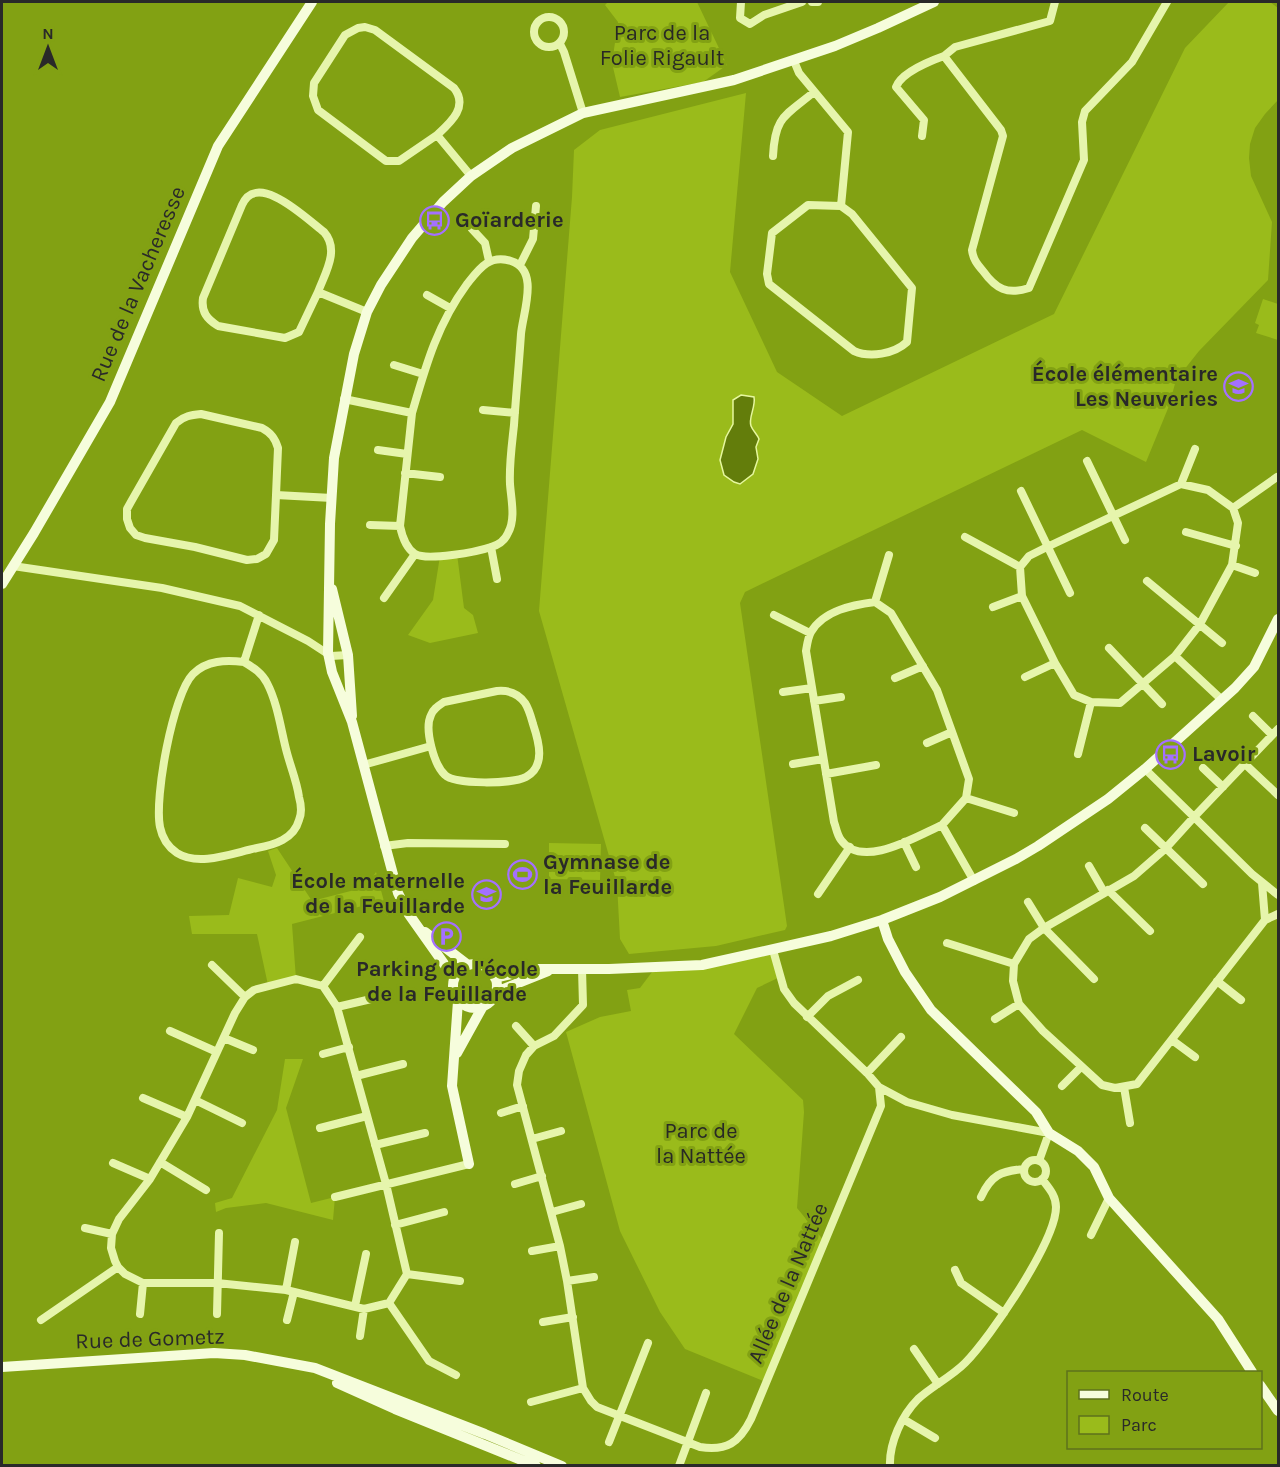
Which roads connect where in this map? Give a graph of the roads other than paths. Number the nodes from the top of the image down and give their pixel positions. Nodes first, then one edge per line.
1 (312, 2) edge
2 (741, 2) edge
3 (802, 2) edge
4 (812, 2) edge
5 (818, 2) edge
6 (934, 2) edge
7 (1055, 2) edge
8 (1167, 2) edge
9 (560, 44) junction
10 (944, 56) junction
11 (794, 61) junction
12 (814, 92) junction
13 (583, 113) junction
14 (437, 135) junction
15 (922, 136) dead end
16 (773, 156) dead end
17 (471, 176) junction
18 (536, 206) dead end
19 (841, 206) junction
20 (472, 229) dead end
21 (489, 261) junction
22 (520, 265) junction
23 (318, 292) junction
24 (427, 295) dead end
25 (450, 308) junction
26 (368, 312) junction
27 (394, 365) dead end
28 (423, 374) junction
29 (344, 399) junction
30 (483, 410) dead end
31 (412, 413) junction
32 (514, 413) junction
33 (1195, 449) dead end
34 (378, 450) dead end
35 (407, 454) junction
36 (1087, 460) dead end
37 (405, 473) junction
38 (440, 477) dead end
39 (1277, 477) edge
40 (1180, 484) junction
41 (1021, 491) dead end
42 (276, 495) junction
43 (332, 498) junction
44 (1233, 508) junction
45 (1115, 517) junction
46 (370, 525) dead end
47 (400, 526) junction
48 (1186, 532) dead end
49 (965, 537) dead end
50 (1125, 540) dead end
51 (1236, 546) junction
52 (491, 547) junction
53 (1047, 547) junction
54 (415, 554) junction
55 (889, 555) dead end
56 (1232, 565) junction
57 (8, 567) edge
58 (1020, 567) junction
59 (1256, 573) dead end
60 (497, 579) dead end
61 (330, 580) junction
62 (1147, 581) dead end
63 (2, 584) edge
64 (1070, 594) dead end
65 (1022, 596) junction
66 (384, 598) dead end
67 (875, 602) junction
68 (993, 607) dead end
69 (259, 615) junction
70 (774, 615) dead end
71 (1278, 619) edge
72 (1200, 624) junction
73 (327, 632) junction
74 (810, 633) junction
75 (308, 641) junction
76 (1222, 643) dead end
77 (1108, 648) dead end
78 (328, 653) junction
79 (348, 655) junction
80 (1175, 656) junction
81 (244, 662) junction
82 (1055, 663) junction
83 (923, 666) junction
84 (1025, 677) dead end
85 (895, 678) dead end
86 (1143, 682) junction
87 (812, 688) junction
88 (783, 692) dead end
89 (841, 697) dead end
90 (1221, 699) junction
91 (814, 701) junction
92 (1091, 702) junction
93 (1162, 704) dead end
94 (1253, 716) dead end
95 (352, 722) junction
96 (952, 732) junction
97 (1275, 732) edge
98 (927, 743) dead end
99 (431, 746) junction
100 (1078, 754) dead end
101 (823, 759) junction
102 (793, 764) dead end
103 (1245, 764) junction
104 (363, 765) junction
105 (876, 765) dead end
106 (1203, 768) dead end
107 (1144, 769) junction
108 (826, 774) junction
109 (1223, 787) junction
110 (1278, 795) edge
111 (966, 798) junction
112 (1014, 813) dead end
113 (1194, 817) junction
114 (942, 825) junction
115 (1145, 828) dead end
116 (904, 842) junction
117 (505, 844) dead end
118 (384, 846) junction
119 (850, 847) junction
120 (1165, 849) junction
121 (1089, 866) dead end
122 (916, 867) dead end
123 (974, 881) junction
124 (1262, 883) junction
125 (1203, 884) dead end
126 (1106, 891) junction
127 (818, 894) dead end
128 (1278, 895) edge
129 (1028, 902) dead end
130 (1278, 914) edge
131 (882, 920) junction
132 (1265, 920) junction
133 (416, 925) junction
134 (1044, 928) junction
135 (1150, 931) dead end
136 (360, 937) dead end
137 (947, 943) dead end
138 (773, 950) junction
139 (1014, 964) junction
140 (212, 965) dead end
141 (468, 965) junction
142 (582, 969) junction
143 (550, 970) junction
144 (454, 978) junction
145 (495, 978) junction
146 (1094, 979) dead end
147 (858, 980) dead end
148 (1217, 981) junction
149 (323, 986) junction
150 (496, 992) junction
151 (384, 996) dead end
152 (245, 997) junction
153 (1241, 1000) dead end
154 (458, 1001) junction
155 (1019, 1004) junction
156 (483, 1006) junction
157 (337, 1007) junction
158 (807, 1017) junction
159 (995, 1019) dead end
160 (516, 1026) dead end
161 (170, 1031) dead end
162 (901, 1037) dead end
163 (224, 1038) junction
164 (1172, 1040) junction
165 (534, 1046) junction
166 (349, 1047) junction
167 (253, 1050) dead end
168 (217, 1052) junction
169 (323, 1054) dead end
170 (455, 1056) junction
171 (1195, 1057) dead end
172 (403, 1064) dead end
173 (1081, 1067) junction
174 (867, 1073) junction
175 (356, 1076) junction
176 (1062, 1086) dead end
177 (879, 1087) junction
178 (1124, 1087) junction
179 (143, 1098) dead end
180 (195, 1100) junction
181 (523, 1106) junction
182 (501, 1113) dead end
183 (367, 1116) junction
184 (187, 1117) junction
185 (242, 1123) dead end
186 (1130, 1123) dead end
187 (320, 1128) dead end
188 (561, 1131) dead end
189 (425, 1133) dead end
190 (1049, 1133) junction
191 (532, 1139) junction
192 (375, 1145) junction
193 (1039, 1161) junction
194 (160, 1162) junction
195 (112, 1163) dead end
196 (469, 1164) joint
197 (1024, 1169) junction
198 (542, 1176) junction
199 (150, 1179) junction
200 (1042, 1179) junction
201 (386, 1184) junction
202 (515, 1184) dead end
203 (206, 1190) dead end
204 (335, 1197) dead end
205 (981, 1197) dead end
206 (1108, 1198) junction
207 (581, 1204) dead end
208 (444, 1212) dead end
209 (552, 1212) junction
210 (395, 1225) junction
211 (85, 1228) dead end
212 (219, 1233) dead end
213 (112, 1234) junction
214 (1091, 1235) dead end
215 (295, 1242) dead end
216 (560, 1246) junction
217 (532, 1251) dead end
218 (366, 1254) dead end
219 (118, 1267) junction
220 (955, 1270) dead end
221 (407, 1274) junction
222 (594, 1277) dead end
223 (460, 1281) dead end
224 (567, 1281) junction
225 (143, 1283) junction
226 (217, 1283) junction
227 (290, 1291) junction
228 (389, 1303) junction
229 (355, 1306) junction
230 (364, 1309) junction
231 (1004, 1313) junction
232 (140, 1314) dead end
233 (217, 1314) dead end
234 (573, 1317) junction
235 (41, 1320) dead end
236 (287, 1320) dead end
237 (543, 1322) dead end
238 (360, 1336) dead end
239 (648, 1343) dead end
240 (914, 1349) dead end
241 (2, 1367) edge
242 (1251, 1371) edge
243 (456, 1375) dead end
244 (938, 1384) junction
245 (583, 1388) junction
246 (1262, 1388) edge
247 (706, 1393) dead end
248 (531, 1402) dead end
249 (1278, 1411) edge
250 (620, 1416) junction
251 (903, 1419) junction
252 (452, 1426) junction
253 (935, 1438) dead end
254 (609, 1442) dead end
255 (688, 1442) junction
256 (536, 1466) edge
257 (562, 1466) edge
258 (679, 1466) edge
259 (890, 1466) edge

1 - 57 street, Rue de la Vacheresse
2 - 3 street
4 - 5 street
6 - 11 street
7 - 10 street
8 - 10 street
9 - 9 street
9 - 13 street
10 - 15 street
11 - 12 street
11 - 13 street
12 - 16 street
12 - 19 street
13 - 17 street
14 - 14 street
14 - 17 street
17 - 26 street
18 - 22 street
19 - 19 street
20 - 21 street
21 - 22 street
21 - 25 street
22 - 32 street
23 - 23 street
23 - 26 street
24 - 25 street
25 - 28 street
26 - 29 street
27 - 28 street
28 - 31 street
29 - 31 street
29 - 43 street
30 - 32 street
31 - 35 street
32 - 52 street
33 - 40 street
34 - 35 street
35 - 37 street
36 - 45 street
37 - 38 street
37 - 47 street
39 - 44 street
40 - 44 street
40 - 45 street
41 - 53 street
42 - 42 street
42 - 43 street
43 - 61 street
44 - 51 street
45 - 50 street
45 - 53 street
46 - 47 street
47 - 54 street
48 - 51 street
49 - 58 street
51 - 56 street
52 - 54 street
52 - 60 street
53 - 58 street
53 - 64 street
54 - 66 street
55 - 67 street
56 - 59 street
56 - 72 street
57 - 63 street, Rue de la Vacheresse
57 - 69 street
58 - 65 street
61 - 73 street
61 - 79 street
62 - 72 street
65 - 68 street
65 - 82 street
67 - 74 street
67 - 83 street
69 - 75 street
69 - 81 street
70 - 74 street
71 - 90 street
72 - 76 street
72 - 80 street
73 - 75 street
73 - 78 street
74 - 87 street
75 - 78 street
77 - 86 street
78 - 79 street
78 - 95 street
79 - 95 street
80 - 86 street
80 - 90 street
81 - 81 street
82 - 84 street
82 - 92 street
83 - 85 street
83 - 96 street
86 - 92 street
86 - 93 street
87 - 88 street
87 - 91 street
89 - 91 street
90 - 107 street
91 - 101 street
92 - 100 street
94 - 97 street
95 - 104 street
96 - 98 street
96 - 111 street
97 - 103 street
99 - 99 street
99 - 104 street
101 - 102 street
101 - 108 street
103 - 109 street
103 - 110 street
104 - 118 street
105 - 108 street
106 - 109 street
107 - 113 street
107 - 123 street
108 - 119 street
109 - 113 street
111 - 112 street
111 - 114 street
113 - 120 street
113 - 124 street
114 - 116 street
114 - 123 street
115 - 120 street
116 - 119 street
116 - 122 street
117 - 118 street
118 - 133 street
119 - 127 street
120 - 125 street
120 - 126 street
121 - 126 street
123 - 131 street
124 - 128 street
124 - 132 street
126 - 134 street
126 - 135 street
129 - 134 street
130 - 132 street
131 - 138 street
131 - 190 street
132 - 148 street
133 - 141 street
133 - 144 street
134 - 139 street
134 - 146 street
136 - 149 street
137 - 139 street
138 - 142 street
138 - 158 street
139 - 155 street
140 - 152 street
141 - 144 street
141 - 145 street
142 - 143 street
142 - 165 street
143 - 145 street
143 - 150 street
144 - 154 street
145 - 150 street
147 - 158 street
148 - 153 street
148 - 164 street
149 - 152 street
149 - 157 street
150 - 156 street
151 - 157 street
152 - 163 street
154 - 156 street
154 - 170 street
155 - 159 street
155 - 173 street
156 - 170 street
157 - 166 street
158 - 174 street
160 - 165 street
161 - 168 street
162 - 174 street
163 - 167 street
163 - 168 street
164 - 171 street
164 - 178 street
165 - 181 street
166 - 169 street
166 - 175 street
168 - 180 street
170 - 196 street
172 - 175 street
173 - 176 street
173 - 178 street
174 - 177 street
175 - 183 street
177 - 190 street
177 - 255 street, Allée de la Nattée
178 - 186 street
179 - 184 street
180 - 184 street
180 - 185 street
181 - 182 street
181 - 191 street
183 - 187 street
183 - 192 street
184 - 194 street
188 - 191 street
189 - 192 street
190 - 193 street
190 - 206 street
191 - 198 street
192 - 201 street
193 - 197 street
193 - 200 street
194 - 199 street
194 - 203 street
195 - 199 street
196 - 201 street
197 - 200 street
197 - 205 street
198 - 202 street
198 - 209 street
199 - 213 street
200 - 231 street
201 - 204 street
201 - 210 street
206 - 214 street
206 - 242 street
207 - 209 street
208 - 210 street
209 - 216 street
210 - 221 street
211 - 213 street
212 - 226 street
213 - 219 street
215 - 227 street
216 - 217 street
216 - 224 street
218 - 229 street
219 - 225 street
219 - 235 street
220 - 231 street
221 - 223 street
221 - 228 street
222 - 224 street
224 - 234 street
225 - 226 street
225 - 232 street
226 - 227 street
226 - 233 street
227 - 229 street
227 - 236 street
228 - 230 street
228 - 243 street
229 - 230 street
230 - 238 street
231 - 244 street
234 - 237 street
234 - 245 street
239 - 250 street
240 - 244 street
241 - 252 street, Rue de Gometz
244 - 251 street
245 - 248 street
245 - 250 street, Allée de la Nattée
246 - 249 street
247 - 255 street
250 - 254 street
250 - 255 street, Allée de la Nattée
251 - 253 street
251 - 259 street
252 - 256 street, Rue de Gometz
252 - 257 street, Rue de Gometz
255 - 258 street

